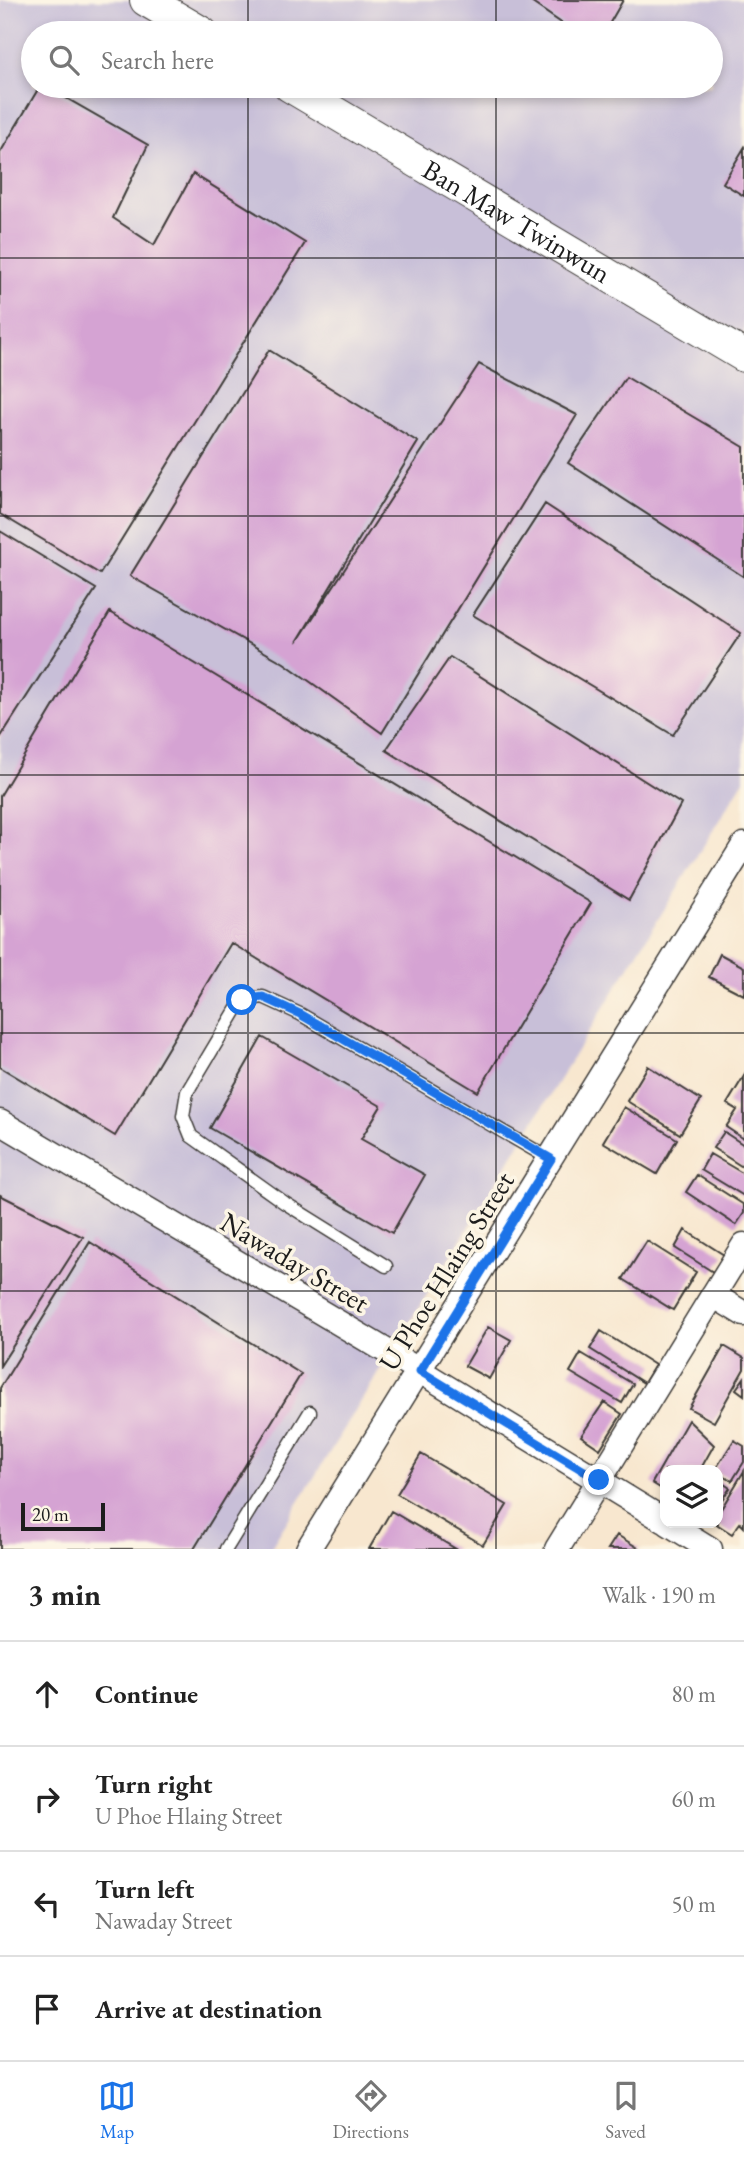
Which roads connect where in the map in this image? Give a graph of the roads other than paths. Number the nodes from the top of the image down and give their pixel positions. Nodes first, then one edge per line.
1 (146, 0) edge
2 (182, 21) edge
3 (310, 98) edge
4 (744, 356) edge
5 (744, 845) edge
6 (0, 1122) edge
7 (551, 1159) junction
8 (744, 1245) edge
9 (386, 1266) dead end
10 (713, 1296) junction
11 (744, 1314) edge
12 (420, 1371) junction
13 (310, 1412) dead end
14 (599, 1480) junction
15 (660, 1518) edge
16 (676, 1528) edge
17 (226, 1549) edge
18 (308, 1549) edge
19 (557, 1549) edge
20 (710, 1549) edge

1 - 2 street
3 - 4 street, Ban Maw Twinwun
5 - 7 street, U Phoe Hlaing Street
6 - 12 street, Nawaday Street
7 - 9 lane
7 - 12 street, U Phoe Hlaing Street
8 - 10 street
10 - 11 street
10 - 14 street
12 - 14 street, Nawaday Street
12 - 18 street, U Phoe Hlaing Street
13 - 17 lane
14 - 15 street, Nawaday Street
14 - 19 street
16 - 20 street, Nawaday Street

